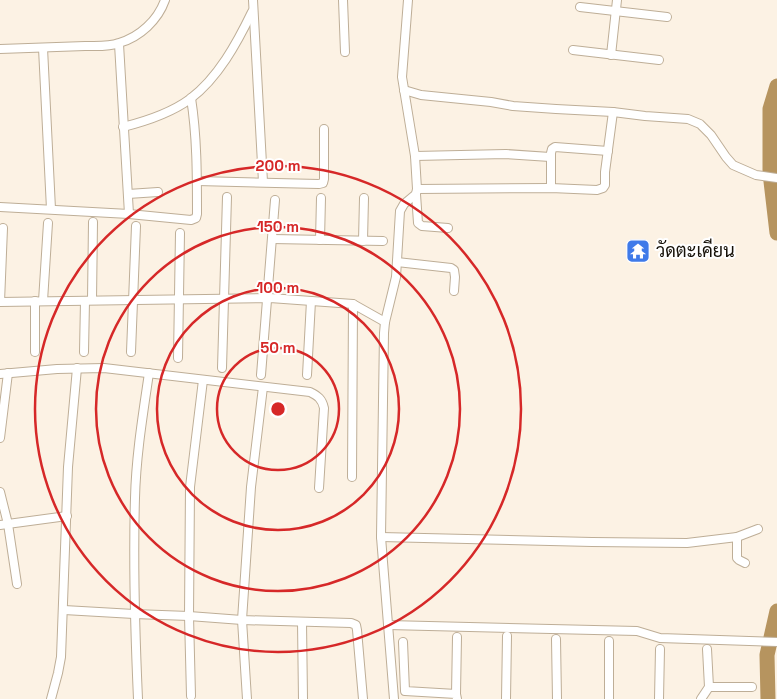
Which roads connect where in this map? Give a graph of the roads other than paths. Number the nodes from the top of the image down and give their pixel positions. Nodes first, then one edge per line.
1 (165, 0) edge
2 (253, 0) edge
3 (343, 0) edge
4 (408, 0) edge
5 (617, 0) edge
6 (580, 7) dead end
7 (253, 11) junction
8 (616, 11) junction
9 (667, 17) dead end
10 (119, 44) junction
11 (43, 48) junction
12 (0, 49) edge
13 (573, 50) dead end
14 (345, 52) dead end
15 (611, 55) junction
16 (659, 60) dead end
17 (404, 90) junction
18 (191, 98) junction
19 (613, 112) junction
20 (124, 127) junction
21 (324, 129) dead end
22 (608, 151) junction
23 (414, 156) junction
24 (550, 157) junction
25 (777, 178) edge
26 (197, 181) junction
27 (263, 182) junction
28 (551, 188) junction
29 (158, 192) dead end
30 (416, 192) junction
31 (128, 194) junction
32 (227, 197) dead end
33 (321, 198) dead end
34 (364, 198) dead end
35 (275, 200) dead end
36 (0, 207) edge
37 (52, 209) junction
38 (129, 214) junction
39 (93, 222) dead end
40 (48, 223) dead end
41 (136, 226) dead end
42 (3, 228) dead end
43 (448, 228) dead end
44 (180, 233) dead end
45 (272, 239) junction
46 (320, 240) junction
47 (363, 241) junction
48 (383, 241) dead end
49 (397, 262) junction
50 (454, 291) dead end
51 (267, 298) junction
52 (224, 299) junction
53 (133, 300) junction
54 (179, 300) junction
55 (39, 301) junction
56 (89, 301) junction
57 (0, 302) edge
58 (311, 302) junction
59 (354, 304) junction
60 (385, 322) junction
61 (35, 352) dead end
62 (84, 352) dead end
63 (131, 352) dead end
64 (178, 358) dead end
65 (77, 368) junction
66 (222, 368) dead end
67 (149, 373) junction
68 (4, 374) edge
69 (261, 375) dead end
70 (307, 375) dead end
71 (203, 380) junction
72 (262, 387) junction
73 (0, 438) edge
74 (352, 477) dead end
75 (319, 488) dead end
76 (0, 492) edge
77 (67, 516) junction
78 (4, 525) edge
79 (758, 529) dead end
80 (737, 536) junction
81 (382, 537) junction
82 (745, 563) dead end
83 (17, 584) dead end
84 (64, 610) junction
85 (134, 614) junction
86 (188, 616) junction
87 (242, 620) junction
88 (302, 622) junction
89 (388, 625) junction
90 (507, 636) dead end
91 (457, 637) dead end
92 (556, 639) dead end
93 (608, 641) dead end
94 (403, 642) dead end
95 (777, 642) edge
96 (660, 649) dead end
97 (707, 649) dead end
98 (709, 687) junction
99 (752, 687) dead end
100 (191, 696) dead end
101 (457, 697) edge
102 (51, 699) edge
103 (138, 699) edge
104 (247, 699) edge
105 (303, 699) edge
106 (363, 699) edge
107 (394, 699) edge
108 (506, 699) edge
109 (557, 699) edge
110 (609, 699) edge
111 (660, 699) edge
112 (701, 699) edge

1 - 10 street
2 - 7 street
3 - 14 street
4 - 17 street
5 - 8 street
6 - 8 street
7 - 18 street
7 - 27 street
8 - 9 street
8 - 15 street
10 - 11 street
10 - 20 street
11 - 12 street
11 - 37 street
13 - 15 street
15 - 16 street
17 - 19 street
17 - 23 street
18 - 20 street
18 - 26 street
19 - 22 street
19 - 25 street
20 - 31 street
21 - 27 street
22 - 24 street
22 - 28 street
23 - 24 street
23 - 30 street
24 - 28 street
26 - 27 street
26 - 38 street
28 - 30 street
29 - 31 street
30 - 43 street
30 - 49 street
31 - 38 street
32 - 52 street
33 - 46 street
34 - 47 street
35 - 45 street
36 - 37 street
37 - 38 street
39 - 56 street
40 - 55 street
41 - 53 street
42 - 57 street
44 - 54 street
45 - 46 street
45 - 51 street
46 - 47 street
47 - 48 street
49 - 50 street
49 - 60 street
51 - 52 street
51 - 58 street
51 - 69 street
52 - 54 street
52 - 66 street
53 - 54 street
53 - 56 street
53 - 63 street
54 - 64 street
55 - 56 street
55 - 57 street
55 - 61 street
56 - 62 street
58 - 59 street
58 - 70 street
59 - 60 street
59 - 74 street
60 - 81 street
65 - 67 street
65 - 68 street
65 - 77 street
67 - 71 street
67 - 85 street
68 - 73 street
71 - 72 street
71 - 86 street
72 - 75 street
72 - 87 street
76 - 78 street
77 - 78 street
77 - 84 street
78 - 83 street
79 - 80 street
80 - 81 street
80 - 82 street
81 - 89 street
84 - 85 street
84 - 102 street
85 - 86 street
85 - 103 street
86 - 87 street
86 - 100 street
87 - 88 street
87 - 104 street
88 - 105 street
88 - 106 street
89 - 95 street
89 - 107 street
90 - 108 street
91 - 101 street
92 - 109 street
93 - 110 street
94 - 101 street
96 - 111 street
97 - 98 street
98 - 99 street
98 - 112 street

